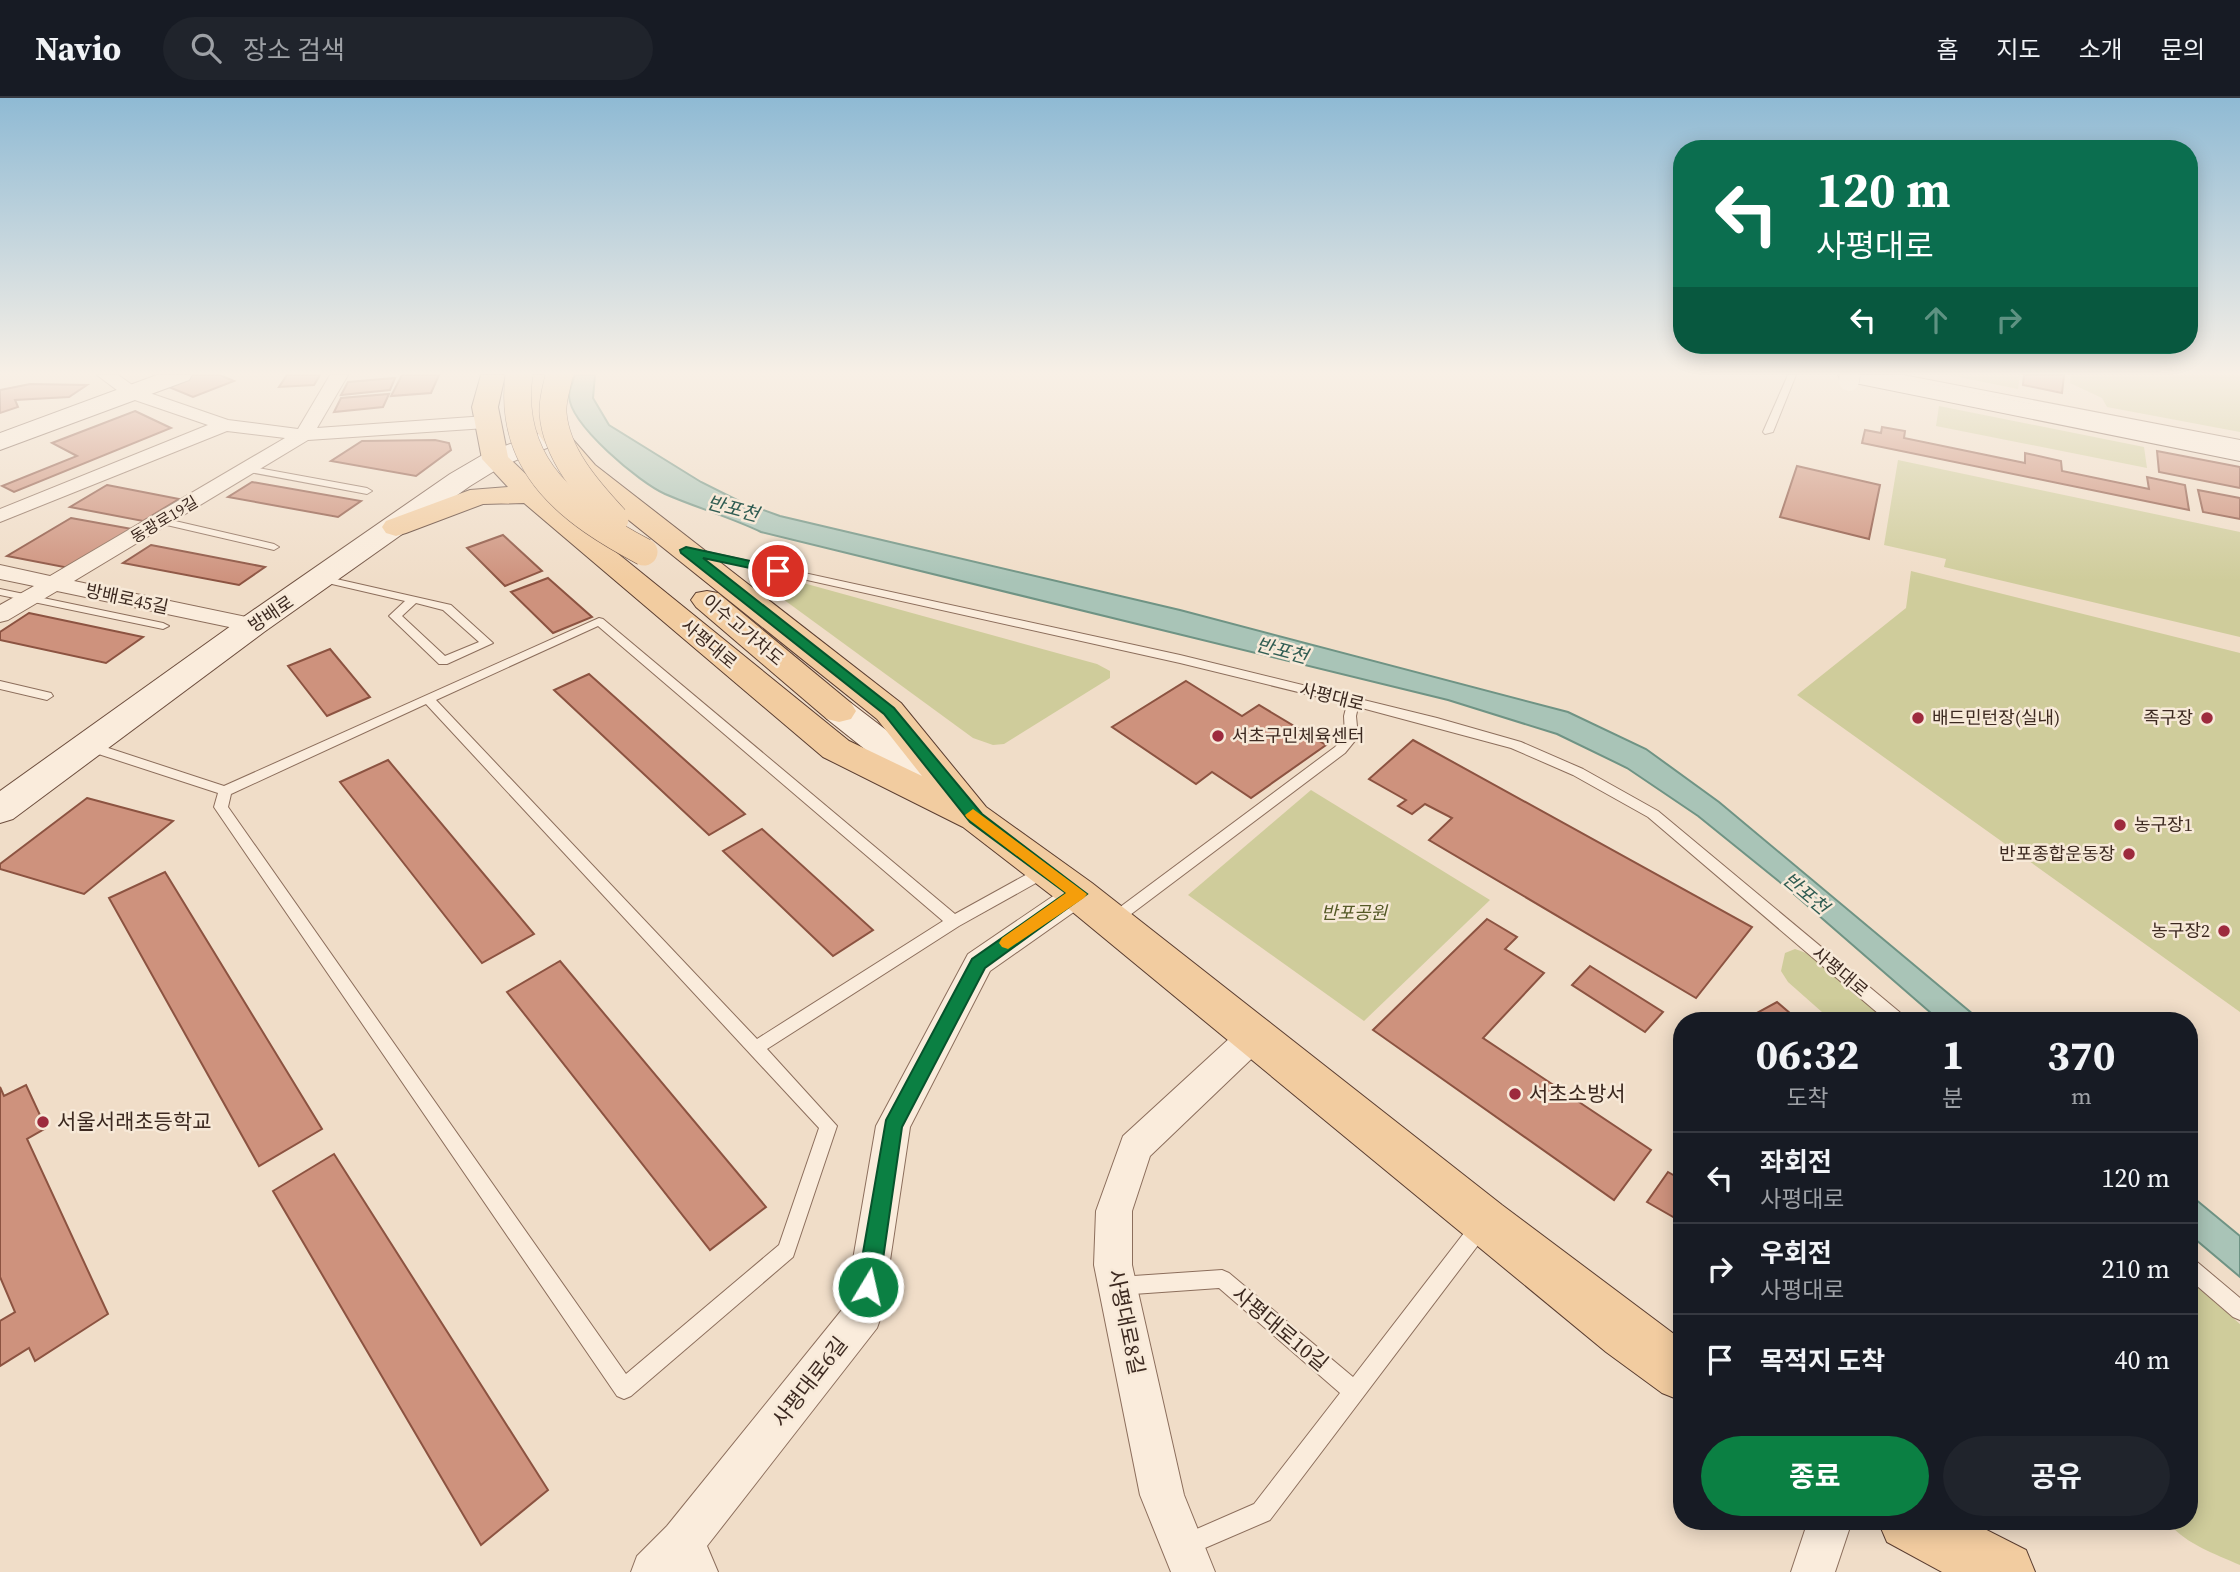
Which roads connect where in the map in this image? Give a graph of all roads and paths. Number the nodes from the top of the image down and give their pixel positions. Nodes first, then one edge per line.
1 (179, 444) edge
2 (289, 444) edge
3 (495, 444) edge
4 (526, 444) edge
5 (533, 444) edge
6 (560, 444) edge
7 (564, 444) edge
8 (500, 457) junction
9 (247, 469) junction
10 (366, 491) dead end
11 (610, 496) junction
12 (539, 503) junction
13 (0, 516) edge
14 (162, 521) junction
15 (396, 527) junction
16 (274, 547) dead end
17 (686, 550) junction
18 (644, 552) junction
19 (0, 572) edge
20 (323, 579) junction
21 (53, 583) junction
22 (0, 592) edge
23 (29, 598) junction
24 (414, 600) junction
25 (0, 615) edge
26 (253, 625) junction
27 (163, 626) dead end
28 (0, 685) edge
29 (47, 696) dead end
30 (428, 699) junction
31 (1353, 703) junction
32 (839, 712) joint
33 (88, 746) junction
34 (225, 791) junction
35 (0, 810) edge
36 (976, 818) junction
37 (1079, 895) junction
38 (954, 922) junction
39 (1888, 1012) edge
40 (1255, 1035) junction
41 (756, 1048) junction
42 (1484, 1222) junction
43 (2198, 1275) edge
44 (1118, 1286) junction
45 (2240, 1310) edge
46 (1673, 1367) edge
47 (1354, 1392) junction
48 (1827, 1530) edge
49 (1925, 1530) edge
50 (1188, 1559) edge
51 (678, 1562) edge
52 (1813, 1572) edge
53 (2004, 1572) edge

1 - 13 street
2 - 9 street, 동광로19길
3 - 8 main road
4 - 18 main road, 이수고가차도, bridge
5 - 8 main road, 방배로
6 - 11 main road, 사평대로
7 - 18 main road, 이수고가차도, bridge
8 - 11 main road
8 - 12 main road, 사평대로
8 - 15 main road, 방배로
9 - 10 lane
9 - 14 street, 동광로19길
11 - 12 main road
11 - 17 main road, 사평대로
12 - 15 main road
12 - 36 main road, 사평대로
14 - 16 lane
14 - 21 street, 동광로19길
15 - 20 main road, 방배로
17 - 31 lane, 사평대로
17 - 36 main road, 사평대로
18 - 32 main road, 이수고가차도
19 - 21 street, 방배로45길
20 - 24 lane
20 - 26 main road, 방배로
21 - 23 street, 동광로19길
21 - 26 street, 방배로45길
22 - 23 lane
23 - 25 street, 동광로19길
23 - 27 lane
24 - 24 lane
26 - 33 main road, 방배로
28 - 29 lane
30 - 34 lane
30 - 38 lane
30 - 41 lane
31 - 37 lane
31 - 39 lane, 사평대로
32 - 36 main road, 사평대로
33 - 34 lane
33 - 35 main road, 방배로
34 - 41 lane
36 - 37 main road, 사평대로
37 - 38 lane
37 - 40 main road, 사평대로
37 - 51 street, 사평대로6길
38 - 41 lane
40 - 42 main road, 사평대로
40 - 44 street, 사평대로8길
42 - 46 main road, 사평대로
42 - 47 lane
43 - 45 lane
44 - 47 lane, 사평대로10길
44 - 50 street, 사평대로8길
47 - 50 lane
48 - 52 street
49 - 53 main road

